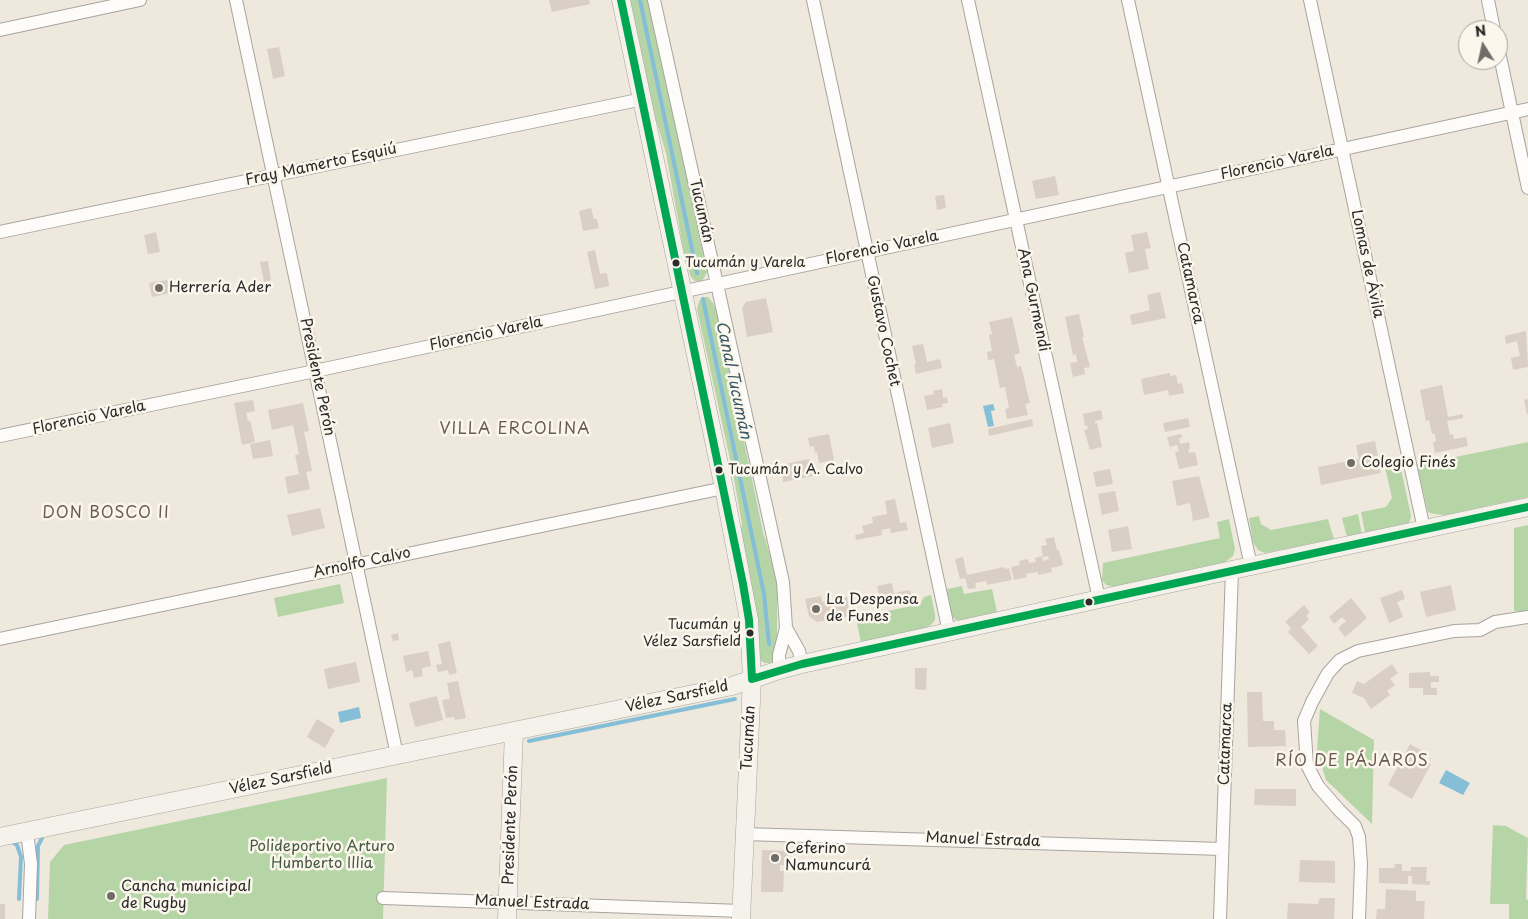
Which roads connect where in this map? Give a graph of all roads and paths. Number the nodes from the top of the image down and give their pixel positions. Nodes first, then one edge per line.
1 (140, 0) edge
2 (236, 0) edge
3 (621, 0) edge
4 (654, 0) edge
5 (813, 0) edge
6 (968, 0) edge
7 (1128, 0) edge
8 (1310, 0) edge
9 (1488, 0) edge
10 (1492, 20) edge
11 (0, 30) edge
12 (1503, 70) edge
13 (643, 99) junction
14 (1528, 109) edge
15 (1512, 112) junction
16 (1342, 149) junction
17 (273, 175) junction
18 (1169, 187) junction
19 (1528, 188) edge
20 (1016, 220) junction
21 (0, 232) edge
22 (866, 252) junction
23 (718, 284) junction
24 (683, 292) junction
25 (315, 371) junction
26 (0, 436) edge
27 (724, 488) junction
28 (1528, 507) edge
29 (1424, 529) junction
30 (356, 565) junction
31 (1251, 566) junction
32 (1232, 570) junction
33 (1100, 599) junction
34 (1528, 618) edge
35 (786, 628) junction
36 (949, 632) junction
37 (0, 639) edge
38 (802, 664) junction
39 (778, 670) junction
40 (752, 679) junction
41 (514, 731) junction
42 (397, 755) junction
43 (27, 832) junction
44 (744, 834) junction
45 (0, 837) edge
46 (1222, 849) junction
47 (384, 898) dead end
48 (507, 911) edge
49 (741, 915) edge
50 (29, 919) edge
51 (1220, 919) edge
52 (1359, 919) edge

1 - 11 street
2 - 17 street, Presidente Perón
3 - 13 main road, Tucumán
4 - 23 street, Tucumán
5 - 22 street, Gustavo Cochet
6 - 20 street, Ana Gurmendi
7 - 18 street, Catamarca
8 - 16 street, Lomas de Ávila
9 - 10 street
12 - 15 street
13 - 17 street, Fray Mamerto Esquiú
13 - 24 main road, Tucumán
14 - 15 street, Florencio Varela
15 - 16 street, Florencio Varela
15 - 19 street
16 - 18 street, Florencio Varela
16 - 29 street, Lomas de Ávila
17 - 21 street, Fray Mamerto Esquiú
17 - 25 street, Presidente Perón
18 - 20 street, Florencio Varela
18 - 31 street, Catamarca
20 - 22 street, Florencio Varela
20 - 33 street, Ana Gurmendi
22 - 23 street, Florencio Varela
22 - 36 street, Gustavo Cochet
23 - 24 street, Florencio Varela
23 - 35 street, Tucumán
24 - 25 street, Florencio Varela
24 - 27 main road, Tucumán
25 - 26 street, Florencio Varela
25 - 30 street, Presidente Perón
27 - 30 street, Arnolfo Calvo
27 - 40 main road, Tucumán
28 - 29 main road, Vélez Sarsfield
29 - 31 main road, Vélez Sarsfield
30 - 37 street, Arnolfo Calvo
30 - 42 street, Presidente Perón
31 - 32 main road, Vélez Sarsfield
32 - 33 main road, Vélez Sarsfield
32 - 46 street, Catamarca
33 - 36 main road, Vélez Sarsfield
34 - 52 street
35 - 38 street, Tucumán
35 - 39 street, Tucumán
36 - 38 main road, Vélez Sarsfield
38 - 39 main road, Vélez Sarsfield
39 - 40 main road, Vélez Sarsfield
40 - 41 main road, Vélez Sarsfield
40 - 44 main road, Tucumán
41 - 42 main road, Vélez Sarsfield
41 - 48 main road, Presidente Perón
42 - 43 main road, Vélez Sarsfield
43 - 45 main road, Vélez Sarsfield
43 - 50 street
44 - 46 street, Manuel Estrada
44 - 49 main road, Tucumán
46 - 51 street, Catamarca
47 - 48 street, Manuel Estrada
48 - 49 street, Manuel Estrada

